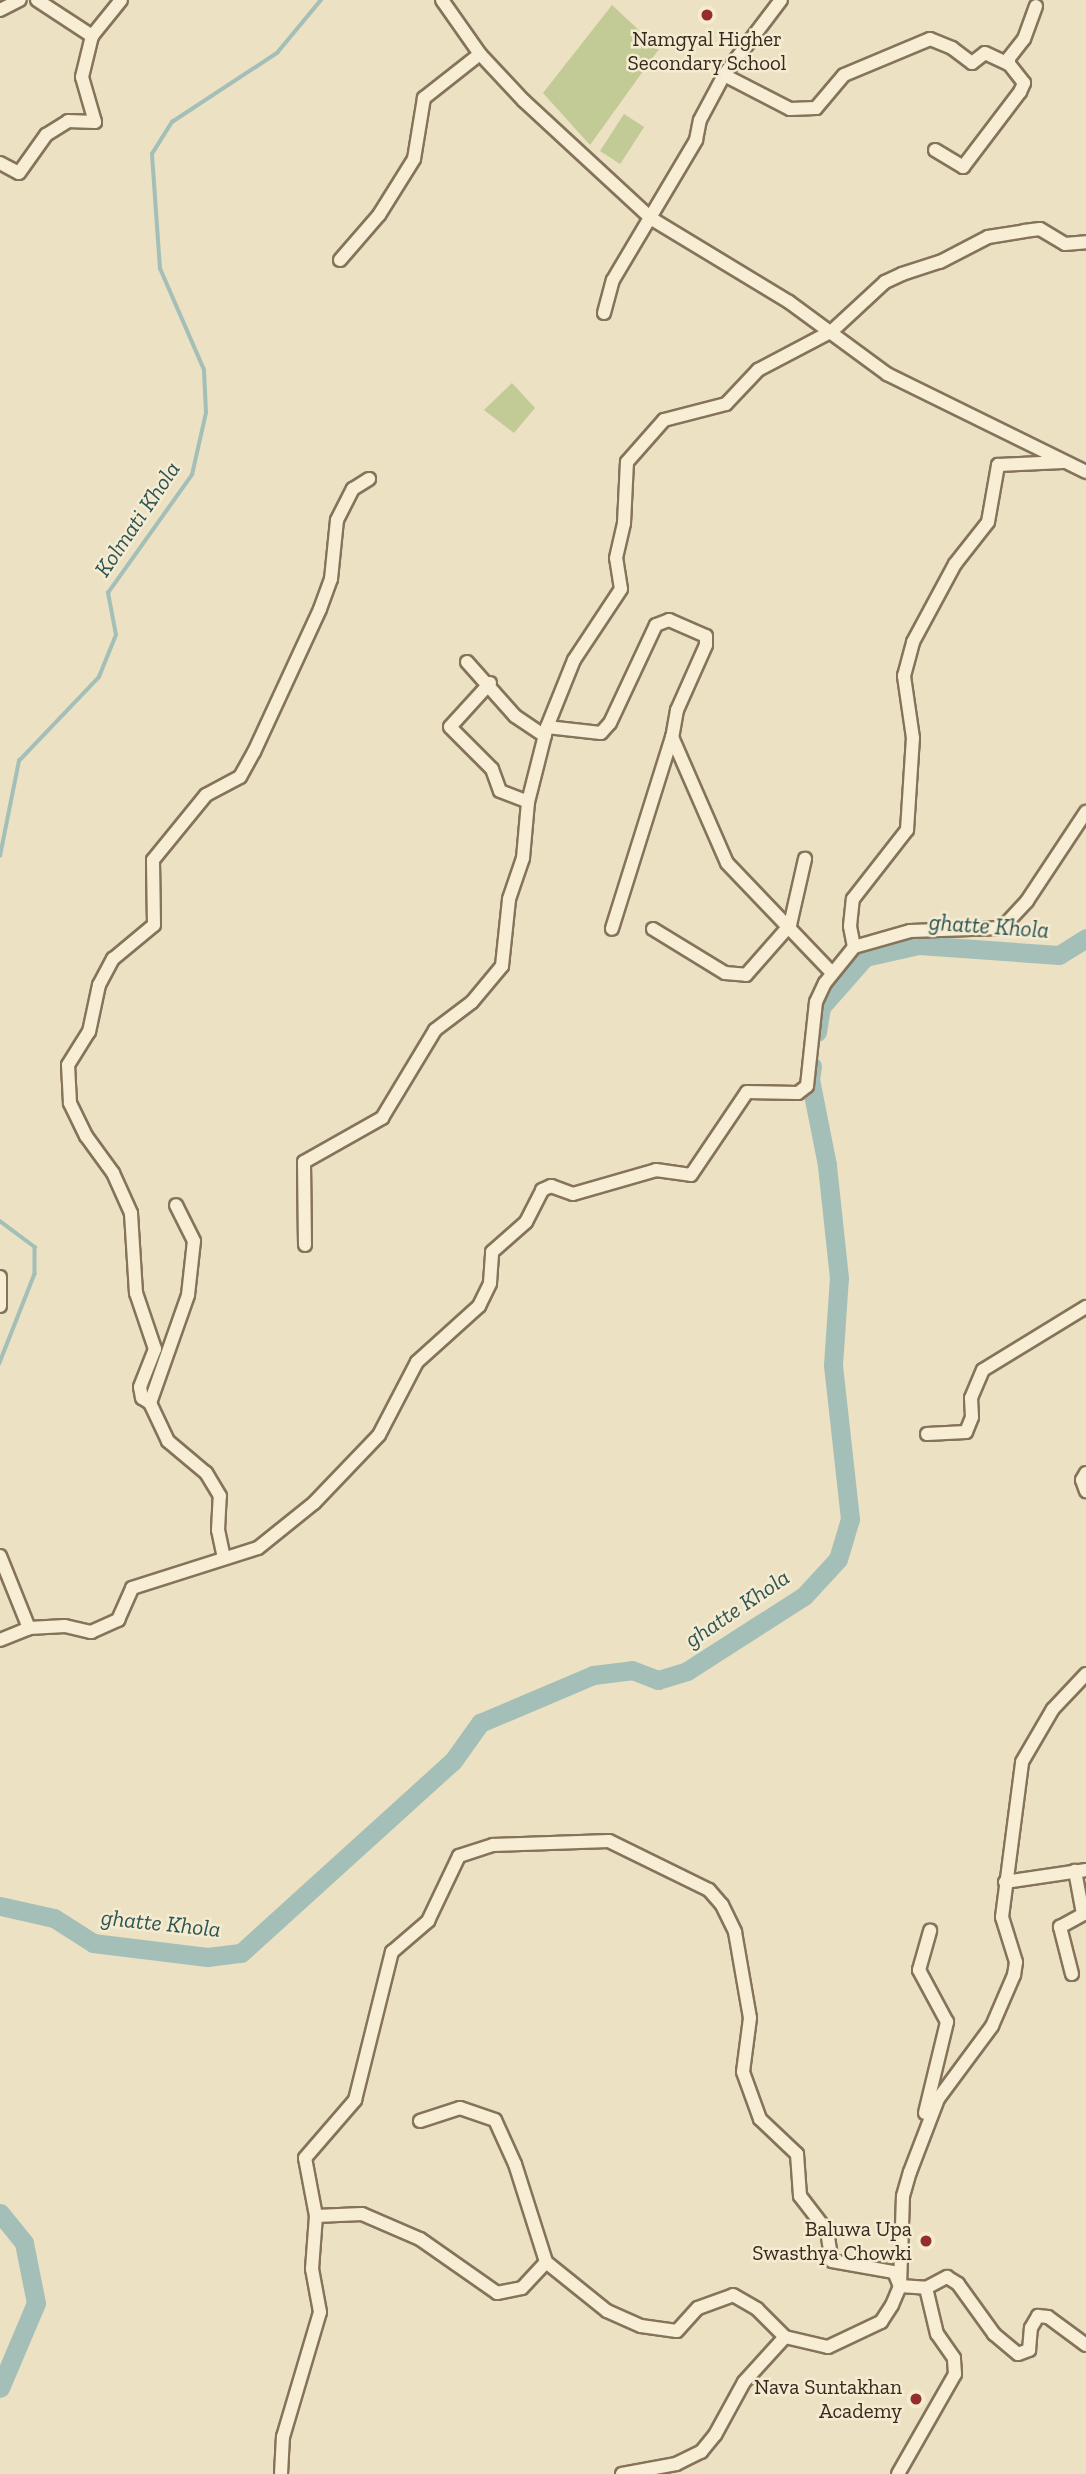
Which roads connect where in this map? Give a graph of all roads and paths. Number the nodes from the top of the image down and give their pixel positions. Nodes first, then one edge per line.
1 (20, 0) edge
2 (37, 0) edge
3 (121, 0) edge
4 (442, 0) edge
5 (781, 0) edge
6 (1036, 6) dead end
7 (0, 10) edge
8 (92, 36) junction
9 (480, 54) junction
10 (1009, 64) junction
11 (724, 75) junction
12 (935, 150) dead end
13 (0, 163) edge
14 (652, 219) junction
15 (1086, 242) edge
16 (340, 260) dead end
17 (604, 313) dead end
18 (832, 331) junction
19 (1066, 461) junction
20 (1086, 472) edge
21 (369, 479) dead end
22 (467, 662) dead end
23 (490, 683) junction
24 (546, 731) junction
25 (672, 737) junction
26 (528, 802) junction
27 (1086, 811) edge
28 (805, 859) dead end
29 (789, 925) junction
30 (612, 929) dead end
31 (653, 929) dead end
32 (854, 947) junction
33 (832, 973) junction
34 (176, 1205) dead end
35 (304, 1245) dead end
36 (0, 1277) edge
37 (0, 1306) edge
38 (1086, 1307) edge
39 (150, 1403) junction
40 (927, 1434) dead end
41 (1086, 1473) edge
42 (1086, 1491) edge
43 (0, 1556) edge
44 (224, 1558) junction
45 (29, 1628) junction
46 (0, 1640) edge
47 (1086, 1674) edge
48 (1081, 1870) edge
49 (1005, 1882) junction
50 (930, 1931) dead end
51 (1072, 1974) dead end
52 (420, 2121) dead end
53 (919, 2151) junction
54 (316, 2216) junction
55 (546, 2262) junction
56 (900, 2286) junction
57 (926, 2288) junction
58 (785, 2337) junction
59 (1086, 2345) edge
60 (281, 2474) edge
61 (622, 2474) edge
62 (898, 2474) edge

1 - 7 street
2 - 8 street
3 - 8 street
4 - 9 street
5 - 11 street
6 - 10 street
8 - 13 street
9 - 14 street
9 - 16 street
10 - 11 street
10 - 12 street
11 - 14 street
14 - 17 street
14 - 18 street
15 - 18 street
18 - 19 street
18 - 24 street
19 - 20 street
19 - 32 street
21 - 39 street
22 - 23 street
23 - 24 street
23 - 26 street
24 - 25 street
24 - 26 street
25 - 29 street
25 - 30 street
26 - 35 street
27 - 32 street
28 - 29 street
29 - 31 street
29 - 33 street
32 - 33 street
33 - 44 street
34 - 39 street
36 - 37 street
38 - 40 street
39 - 44 street
41 - 42 street
43 - 45 street
44 - 45 street
45 - 46 street
47 - 49 street
48 - 49 street
48 - 51 street
49 - 53 street
50 - 53 street
52 - 55 street
53 - 56 street
54 - 55 street
54 - 56 street
54 - 60 street
55 - 58 street
56 - 57 street
56 - 58 street
57 - 59 street
57 - 62 street
58 - 61 street

